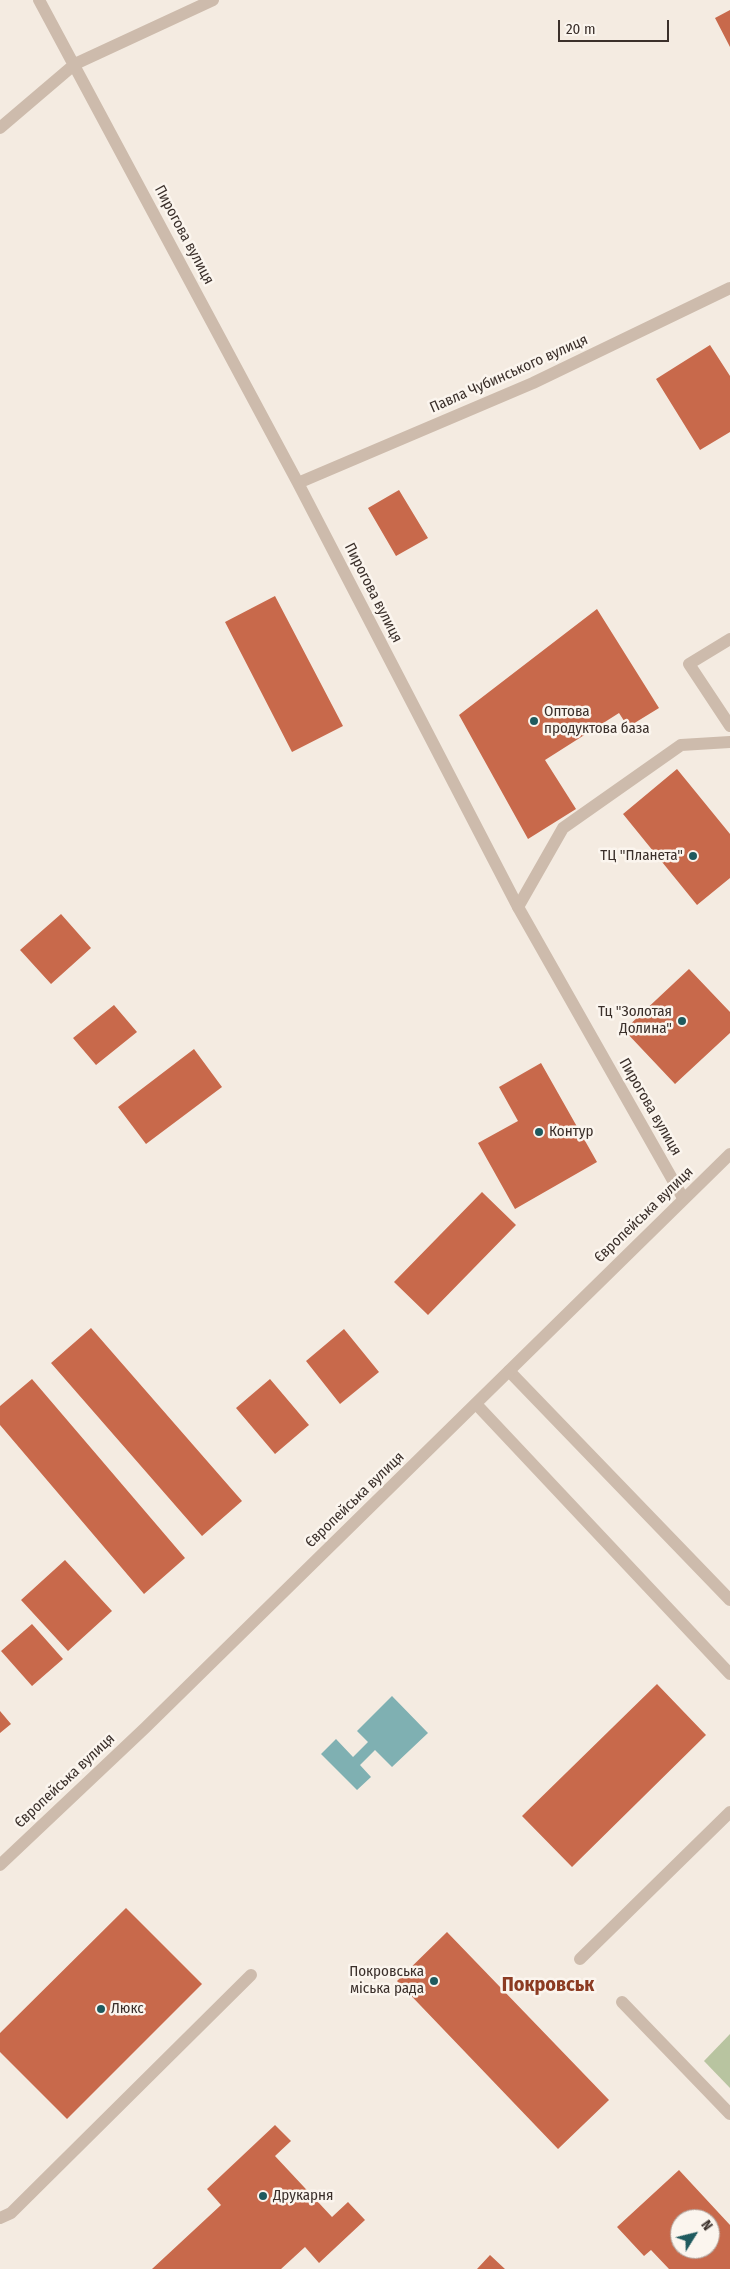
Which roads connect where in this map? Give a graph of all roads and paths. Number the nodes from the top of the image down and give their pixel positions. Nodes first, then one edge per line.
1 (39, 0) edge
2 (213, 0) edge
3 (75, 64) junction
4 (0, 128) edge
5 (730, 288) edge
6 (298, 483) junction
7 (730, 639) edge
8 (730, 726) edge
9 (730, 742) edge
10 (518, 907) junction
11 (730, 1154) edge
12 (683, 1198) junction
13 (510, 1371) junction
14 (476, 1404) junction
15 (730, 1600) edge
16 (730, 1674) edge
17 (730, 1812) edge
18 (0, 1865) edge
19 (580, 1959) dead end
20 (251, 1975) dead end
21 (622, 2002) dead end
22 (730, 2114) edge
23 (0, 2218) edge

1 - 3 street, Пирогова вулиця
2 - 3 street
3 - 4 street
3 - 6 street, Пирогова вулиця
5 - 6 street, Павла Чубинського вулиця
6 - 10 street, Пирогова вулиця
7 - 8 street
9 - 10 street
10 - 12 street, Пирогова вулиця
11 - 12 street, Європейська вулиця
12 - 13 street, Європейська вулиця
13 - 14 street, Європейська вулиця
13 - 15 street
14 - 16 street
14 - 18 street, Європейська вулиця
17 - 19 street
20 - 23 street
21 - 22 street

